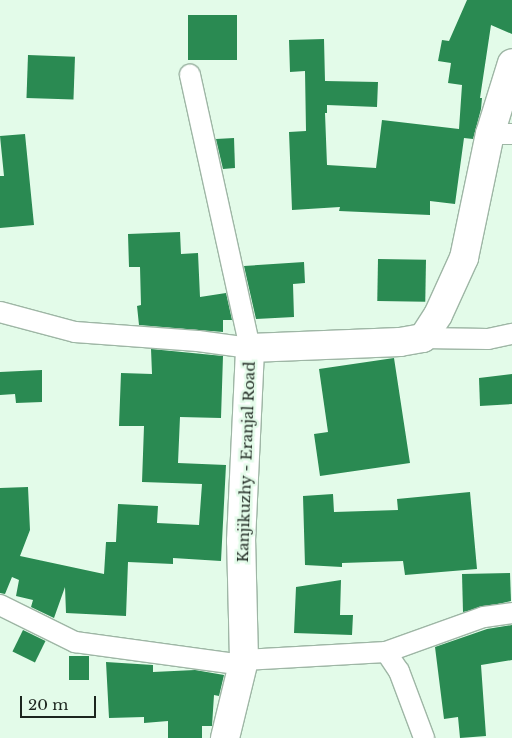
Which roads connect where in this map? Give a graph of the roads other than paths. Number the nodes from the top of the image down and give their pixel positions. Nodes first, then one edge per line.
1 (512, 63) edge
2 (190, 74) dead end
3 (501, 134) edge
4 (0, 312) edge
5 (512, 334) edge
6 (423, 338) junction
7 (250, 348) junction
8 (0, 605) edge
9 (512, 613) edge
10 (386, 652) junction
11 (243, 662) junction
12 (225, 738) edge
13 (424, 738) edge

1 - 3 main road
2 - 7 street
3 - 6 main road
4 - 7 street
5 - 6 street
6 - 7 main road, Kanjikuzhy - Eranjal Road
7 - 11 main road, Kanjikuzhy - Eranjal Road
8 - 11 street
9 - 10 street
10 - 11 street
10 - 13 street
11 - 12 main road, Kanjikuzhy - Eranjal Road

